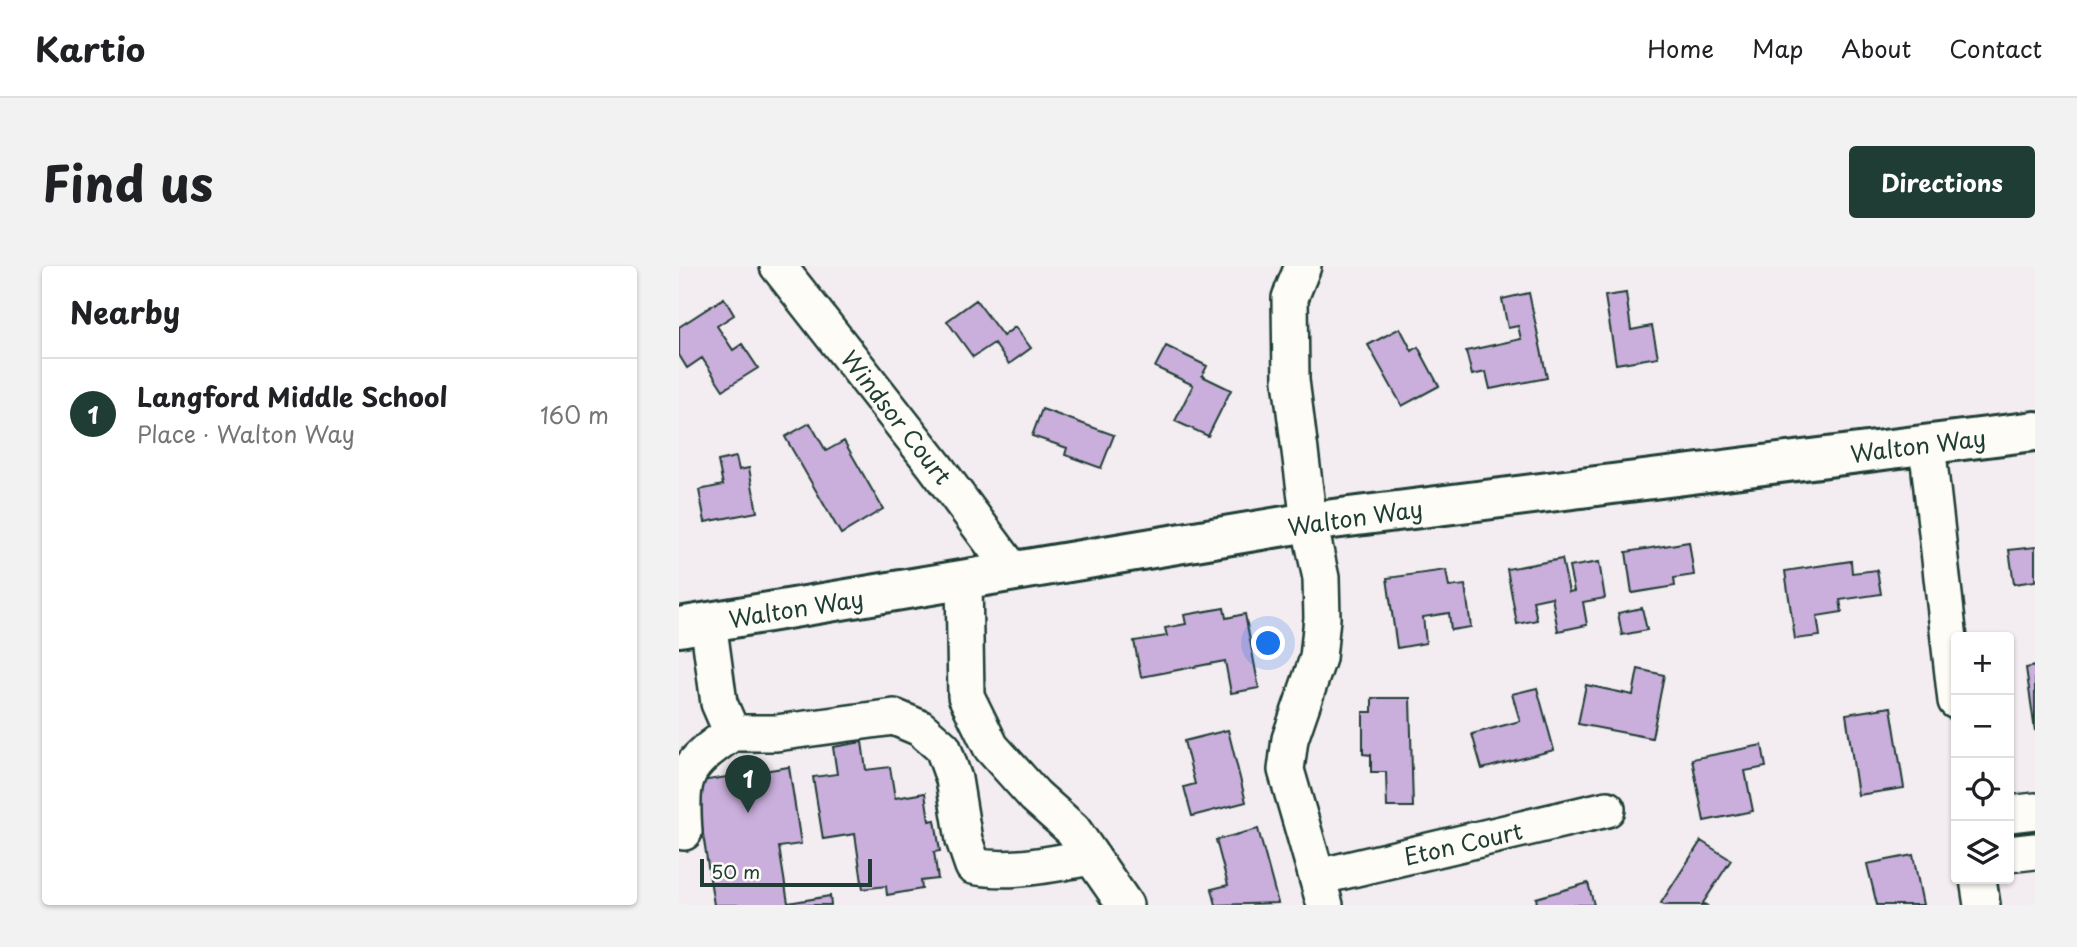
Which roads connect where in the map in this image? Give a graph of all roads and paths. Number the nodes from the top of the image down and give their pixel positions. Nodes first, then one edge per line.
1 (779, 266) edge
2 (1303, 266) edge
3 (2035, 430) edge
4 (1927, 444) junction
5 (1309, 522) junction
6 (1013, 570) junction
7 (964, 581) junction
8 (693, 624) edge
9 (1955, 695) edge
10 (731, 733) junction
11 (1607, 808) dead end
12 (2035, 811) edge
13 (2014, 813) edge
14 (684, 832) dead end
15 (2035, 851) edge
16 (2014, 853) edge
17 (1092, 857) junction
18 (1979, 884) edge
19 (1321, 891) edge
20 (1125, 905) edge
21 (1982, 905) edge

1 - 6 street, Windsor Court
2 - 5 street
3 - 4 main road, Walton Way
4 - 5 main road, Walton Way
4 - 9 street
5 - 6 main road, Walton Way
5 - 19 street
6 - 7 main road, Walton Way
7 - 8 main road, Walton Way
7 - 17 street
8 - 10 street
10 - 14 street
10 - 17 street
11 - 19 street, Eton Court
12 - 13 street
15 - 16 street
17 - 20 street
18 - 21 street

